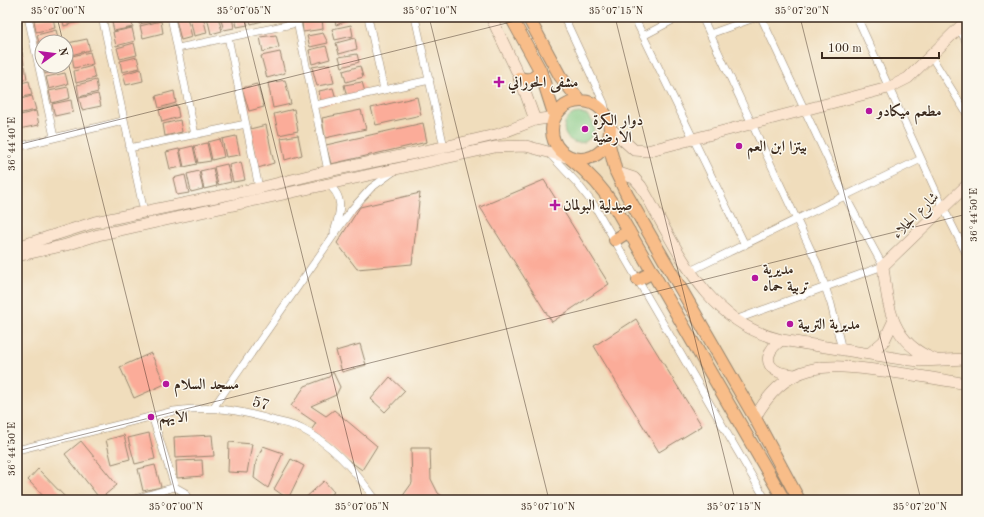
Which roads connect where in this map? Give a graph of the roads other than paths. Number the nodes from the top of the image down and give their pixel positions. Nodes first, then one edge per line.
1 (28, 17) edge
2 (102, 17) edge
3 (171, 17) edge
4 (368, 17) edge
5 (415, 17) edge
6 (491, 17) edge
7 (511, 17) edge
8 (528, 17) edge
9 (564, 17) edge
10 (634, 17) edge
11 (678, 17) edge
12 (702, 17) edge
13 (756, 17) edge
14 (761, 17) edge
15 (857, 17) edge
16 (297, 20) edge
17 (967, 20) edge
18 (963, 27) edge
19 (710, 34) junction
20 (643, 36) junction
21 (228, 37) junction
22 (967, 43) edge
23 (178, 48) junction
24 (931, 56) junction
25 (540, 70) junction
26 (520, 78) junction
27 (430, 80) junction
28 (888, 88) junction
29 (384, 90) junction
30 (580, 101) junction
31 (315, 105) junction
32 (805, 111) junction
33 (967, 114) edge
34 (555, 117) junction
35 (535, 120) junction
36 (123, 121) junction
37 (608, 122) junction
38 (246, 124) junction
39 (752, 124) junction
40 (195, 135) junction
41 (54, 137) junction
42 (693, 140) junction
43 (608, 141) junction
44 (17, 147) edge
45 (444, 147) junction
46 (129, 148) junction
47 (547, 150) junction
48 (570, 158) junction
49 (921, 159) junction
50 (396, 170) junction
51 (328, 171) junction
52 (616, 172) junction
53 (329, 185) junction
54 (967, 185) edge
55 (259, 188) junction
56 (845, 196) junction
57 (943, 207) junction
58 (144, 212) junction
59 (798, 219) junction
60 (629, 231) junction
61 (331, 239) junction
62 (615, 240) junction
63 (745, 245) junction
64 (17, 247) edge
65 (966, 253) edge
66 (17, 256) edge
67 (883, 266) junction
68 (690, 271) junction
69 (652, 272) junction
70 (638, 280) junction
71 (826, 287) junction
72 (735, 320) junction
73 (893, 322) junction
74 (782, 340) junction
75 (842, 350) junction
76 (870, 354) junction
77 (967, 359) edge
78 (939, 361) junction
79 (795, 375) junction
80 (967, 384) edge
81 (213, 408) junction
82 (152, 416) junction
83 (755, 418) junction
84 (17, 450) edge
85 (175, 487) junction
86 (131, 500) edge
87 (189, 500) edge
88 (376, 500) edge
89 (766, 500) edge
90 (784, 500) edge
91 (799, 500) edge

1 - 41 street
2 - 36 street
3 - 23 street
4 - 29 street
5 - 27 street
6 - 26 main road
7 - 25 main road
8 - 30 main road
9 - 37 street
10 - 20 street
11 - 20 street
12 - 19 street
13 - 19 street
14 - 32 street
15 - 28 street
16 - 21 street
16 - 31 street
17 - 18 main road
18 - 22 street
18 - 24 main road
19 - 39 street
20 - 42 street
21 - 23 street
21 - 38 street
23 - 40 street
24 - 28 main road
24 - 33 street
25 - 26 main road
25 - 34 main road
26 - 35 main road
27 - 29 street
27 - 45 street
28 - 32 main road
28 - 49 street
29 - 31 street
30 - 34 main road
30 - 37 main road
31 - 51 street
32 - 39 main road
32 - 56 street
34 - 35 main road
34 - 48 main road
35 - 45 main road
36 - 41 street
36 - 46 street
37 - 42 main road
37 - 43 main road
38 - 40 street
38 - 55 street
39 - 42 main road
39 - 59 street
40 - 46 street
41 - 44 street
42 - 63 street
43 - 48 main road
43 - 52 main road
45 - 51 main road
46 - 58 street
47 - 48 main road
47 - 50 main road
47 - 62 street
48 - 60 main road
49 - 56 street
49 - 57 street
50 - 53 main road
50 - 61 street
51 - 53 street
51 - 55 main road
52 - 68 main road
52 - 83 main road
53 - 61 street
53 - 66 main road
54 - 57 main road, شارع الجلاء
55 - 58 main road
56 - 59 street
56 - 67 street
57 - 65 street
57 - 67 main road, شارع الجلاء
58 - 64 main road
59 - 63 street
59 - 71 street
60 - 62 main road
60 - 69 main road
61 - 81 street
62 - 70 street
63 - 68 street
67 - 71 street
67 - 73 main road
68 - 72 main road
69 - 70 main road
69 - 90 main road
70 - 89 street
71 - 72 street
71 - 75 street
72 - 74 main road
73 - 76 main road
73 - 78 main road
74 - 75 main road
74 - 79 main road
75 - 76 main road
76 - 78 main road
77 - 78 main road
79 - 80 main road
79 - 83 main road
81 - 82 street, 57
81 - 88 street, 57
82 - 84 street, 57
82 - 85 street
83 - 91 main road
85 - 86 street
85 - 87 street

